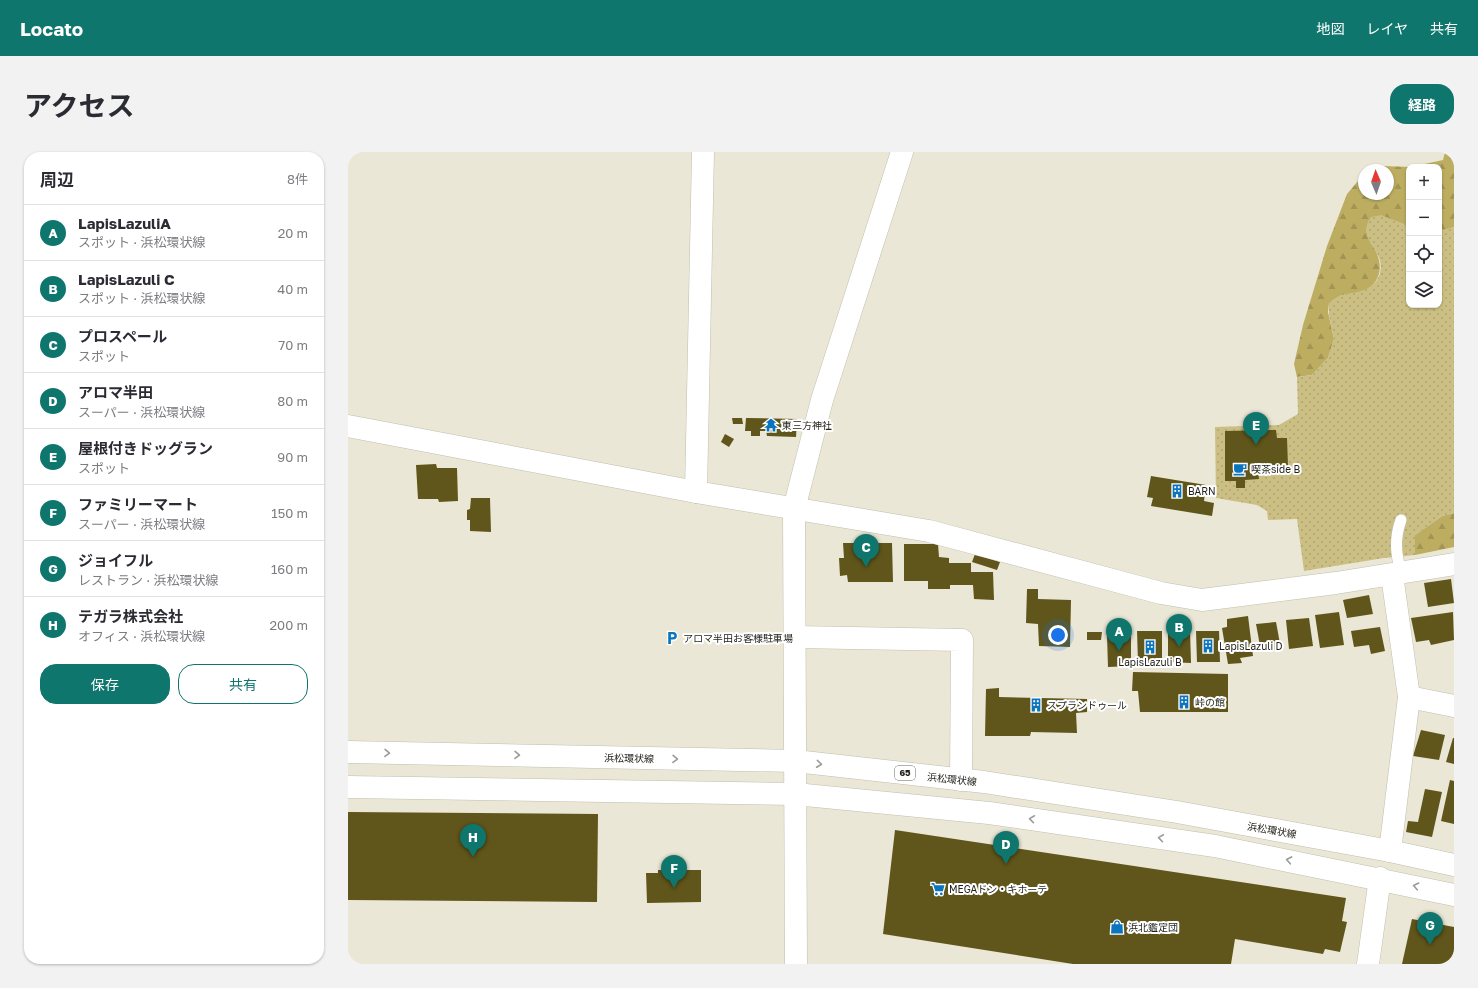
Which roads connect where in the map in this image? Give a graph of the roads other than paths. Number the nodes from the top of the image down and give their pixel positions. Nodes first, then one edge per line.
1 (703, 152) edge
2 (902, 152) edge
3 (348, 426) edge
4 (696, 492) junction
5 (794, 509) junction
6 (1401, 520) dead end
7 (1454, 564) edge
8 (1396, 574) junction
9 (795, 637) junction
10 (1409, 696) junction
11 (1454, 706) edge
12 (348, 752) edge
13 (795, 761) junction
14 (961, 780) junction
15 (348, 787) edge
16 (795, 794) junction
17 (1390, 852) junction
18 (1454, 865) edge
19 (1380, 878) junction
20 (1454, 895) edge
21 (796, 964) edge
22 (1368, 964) edge

1 - 4 street
2 - 5 street
3 - 4 street
4 - 5 street
5 - 8 street
5 - 9 street
6 - 8 lane
7 - 8 street
8 - 10 street
9 - 13 street
9 - 14 street
10 - 11 street
10 - 17 street
12 -> 13 street, 浜松環状線 / 65
13 -> 14 street, 浜松環状線 / 65
13 - 16 street
14 - 17 street, 浜松環状線 / 65
15 - 16 street
19 -> 16 street
16 - 21 street
17 - 18 street, 浜松環状線 / 65
20 -> 19 street
19 - 22 street

